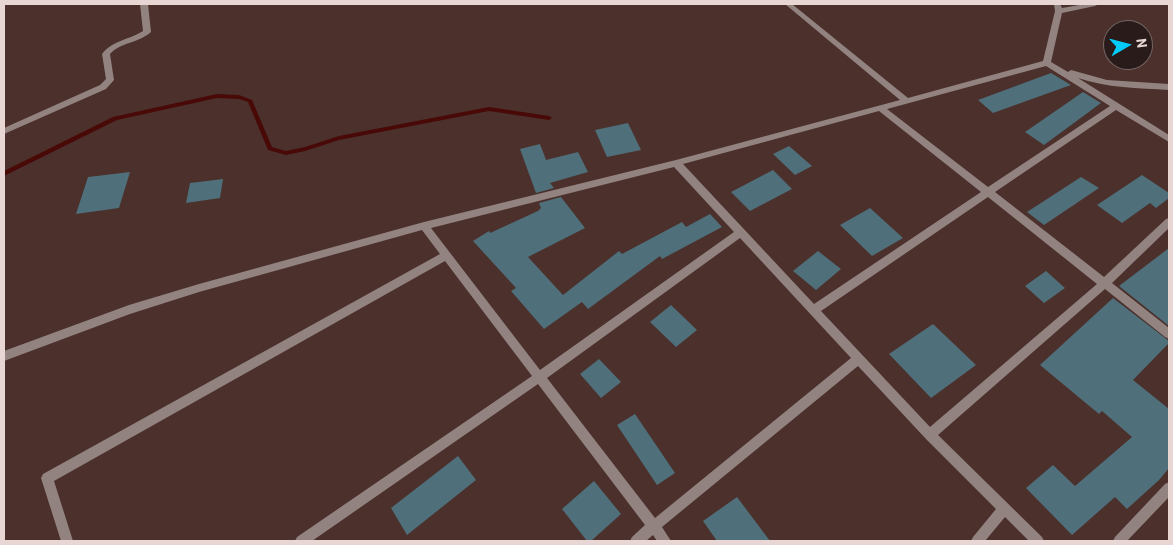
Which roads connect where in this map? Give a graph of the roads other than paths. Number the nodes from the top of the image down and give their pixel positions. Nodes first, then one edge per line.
1 (144, 4) edge
2 (788, 4) edge
3 (1095, 4) edge
4 (1058, 8) edge
5 (1047, 63) junction
6 (1169, 87) edge
7 (906, 100) junction
8 (1116, 106) junction
9 (879, 107) junction
10 (4, 131) edge
11 (1169, 138) edge
12 (676, 162) junction
13 (987, 192) junction
14 (1169, 222) edge
15 (424, 226) junction
16 (740, 233) junction
17 (446, 256) junction
18 (1105, 283) junction
19 (813, 310) junction
20 (1169, 334) edge
21 (4, 356) edge
22 (858, 359) junction
23 (539, 377) junction
24 (930, 435) junction
25 (1169, 488) edge
26 (1005, 508) junction
27 (653, 526) junction
28 (67, 541) edge
29 (301, 541) edge
30 (636, 541) edge
31 (665, 541) edge
32 (977, 541) edge
33 (1038, 541) edge
34 (1119, 541) edge

1 - 10 street
2 - 7 street
3 - 4 street
4 - 5 street
5 - 6 street
5 - 7 street
5 - 8 street
7 - 9 street
8 - 11 street
8 - 13 street
9 - 12 street
9 - 13 street
12 - 15 street
12 - 16 street
13 - 18 street
13 - 19 street
14 - 18 street
15 - 17 street
15 - 21 street
16 - 19 street
16 - 23 street
17 - 23 street
17 - 28 street
18 - 20 street
18 - 24 street
19 - 22 street
22 - 24 street
22 - 27 street
23 - 27 street
23 - 29 street
24 - 26 street
25 - 34 street
26 - 32 street
26 - 33 street
27 - 30 street
27 - 31 street

